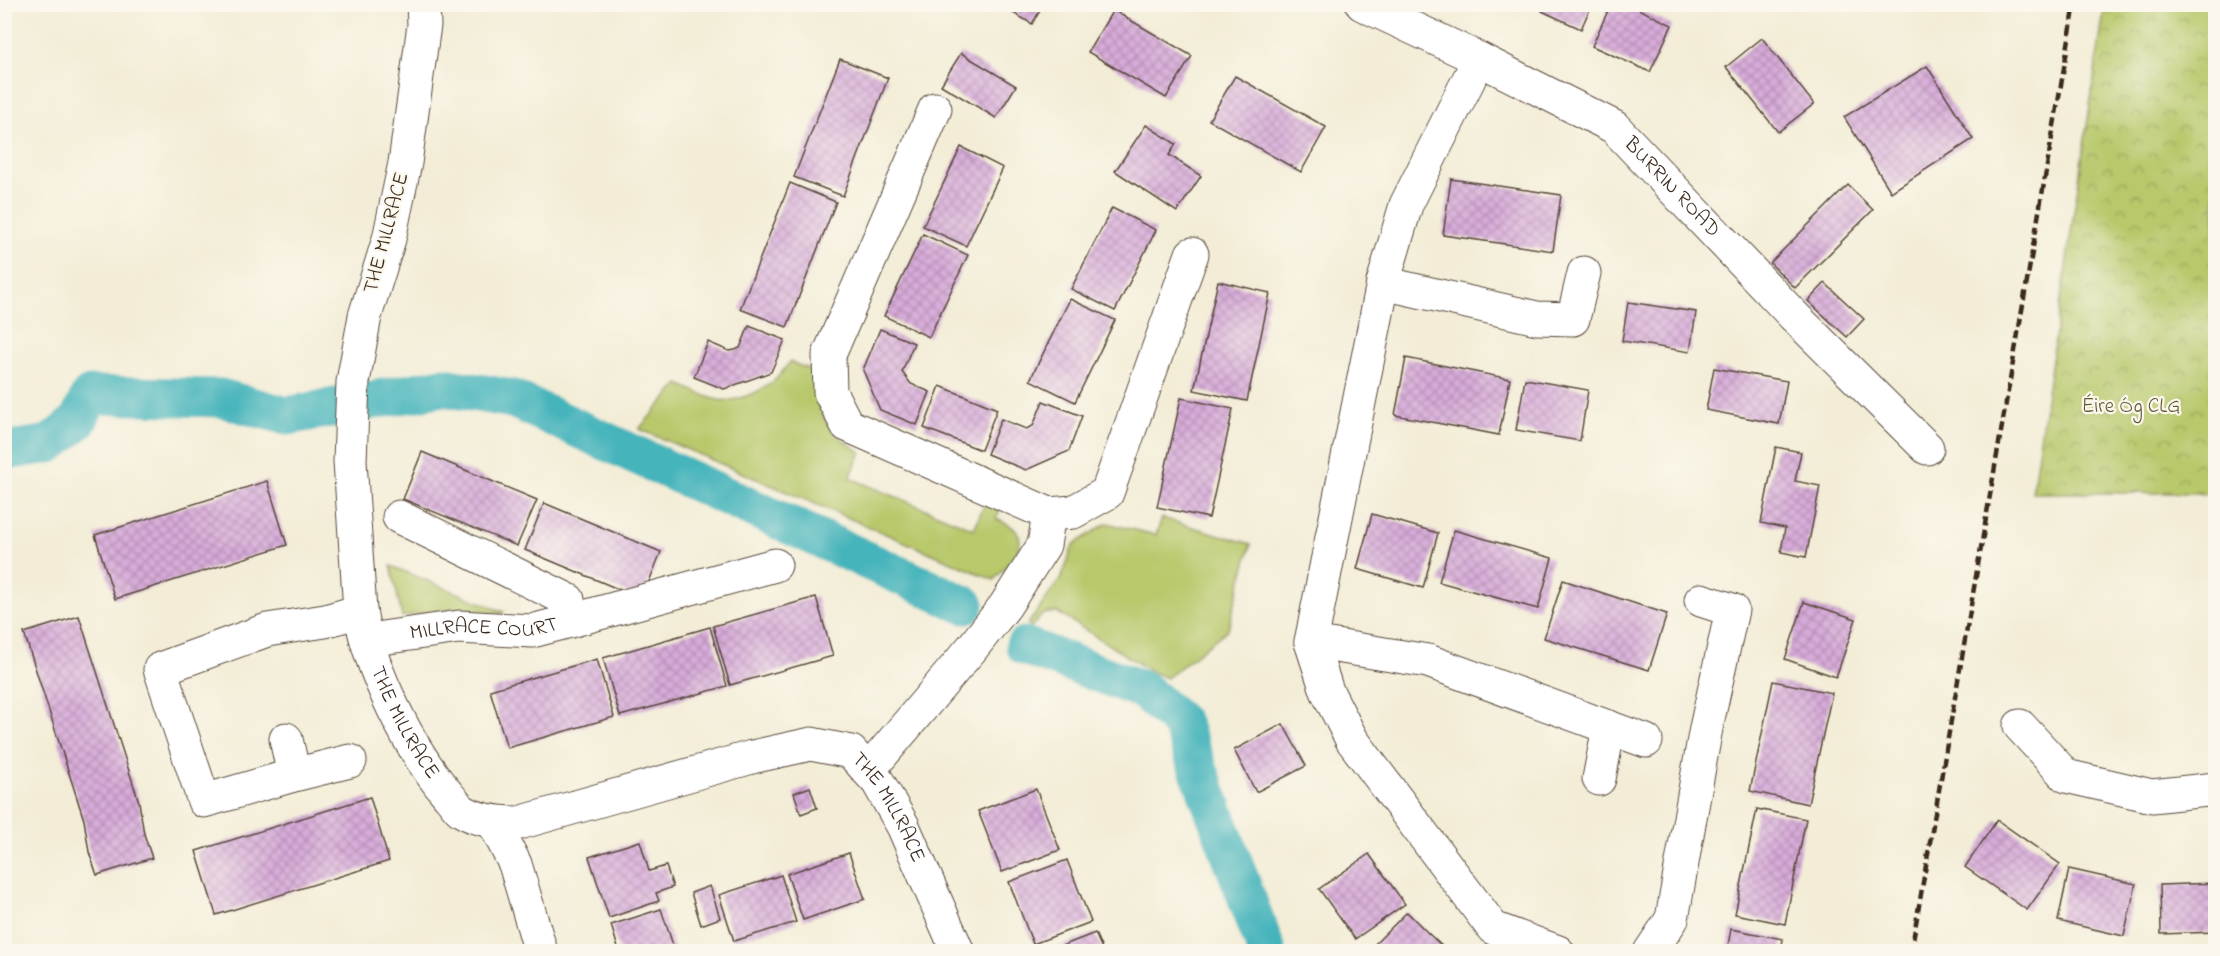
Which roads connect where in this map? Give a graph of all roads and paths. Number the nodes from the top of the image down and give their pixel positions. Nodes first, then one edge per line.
1 (423, 4) edge
2 (1362, 4) edge
3 (1479, 59) junction
4 (935, 109) dead end
5 (1192, 254) dead end
6 (1584, 273) dead end
7 (1383, 283) junction
8 (1927, 448) dead end
9 (1049, 514) junction
10 (399, 517) dead end
11 (775, 565) dead end
12 (1701, 600) dead end
13 (570, 621) junction
14 (364, 625) junction
15 (1311, 642) junction
16 (2020, 726) dead end
17 (1609, 728) junction
18 (286, 738) dead end
19 (1646, 741) dead end
20 (350, 761) dead end
21 (868, 771) junction
22 (294, 775) junction
23 (1599, 779) dead end
24 (2216, 789) edge
25 (494, 823) junction
26 (542, 951) edge
27 (958, 951) edge
28 (1558, 951) edge
29 (1650, 951) edge

1 - 14 street, THE MILLRACE
2 - 3 street, BURRIN ROAD
3 - 7 street
3 - 8 street, BURRIN ROAD
4 - 9 street
5 - 9 street
6 - 7 street
7 - 15 street
9 - 21 street
10 - 13 street, MILLRACE COURT
11 - 13 street
12 - 29 street
13 - 14 street, MILLRACE COURT
14 - 22 street, MILLRACE COURT
14 - 25 street, THE MILLRACE
15 - 17 street
15 - 28 street
16 - 24 street
17 - 19 street
17 - 23 street
18 - 22 street
20 - 22 street
21 - 25 street, THE MILLRACE
21 - 27 street, THE MILLRACE
25 - 26 street

